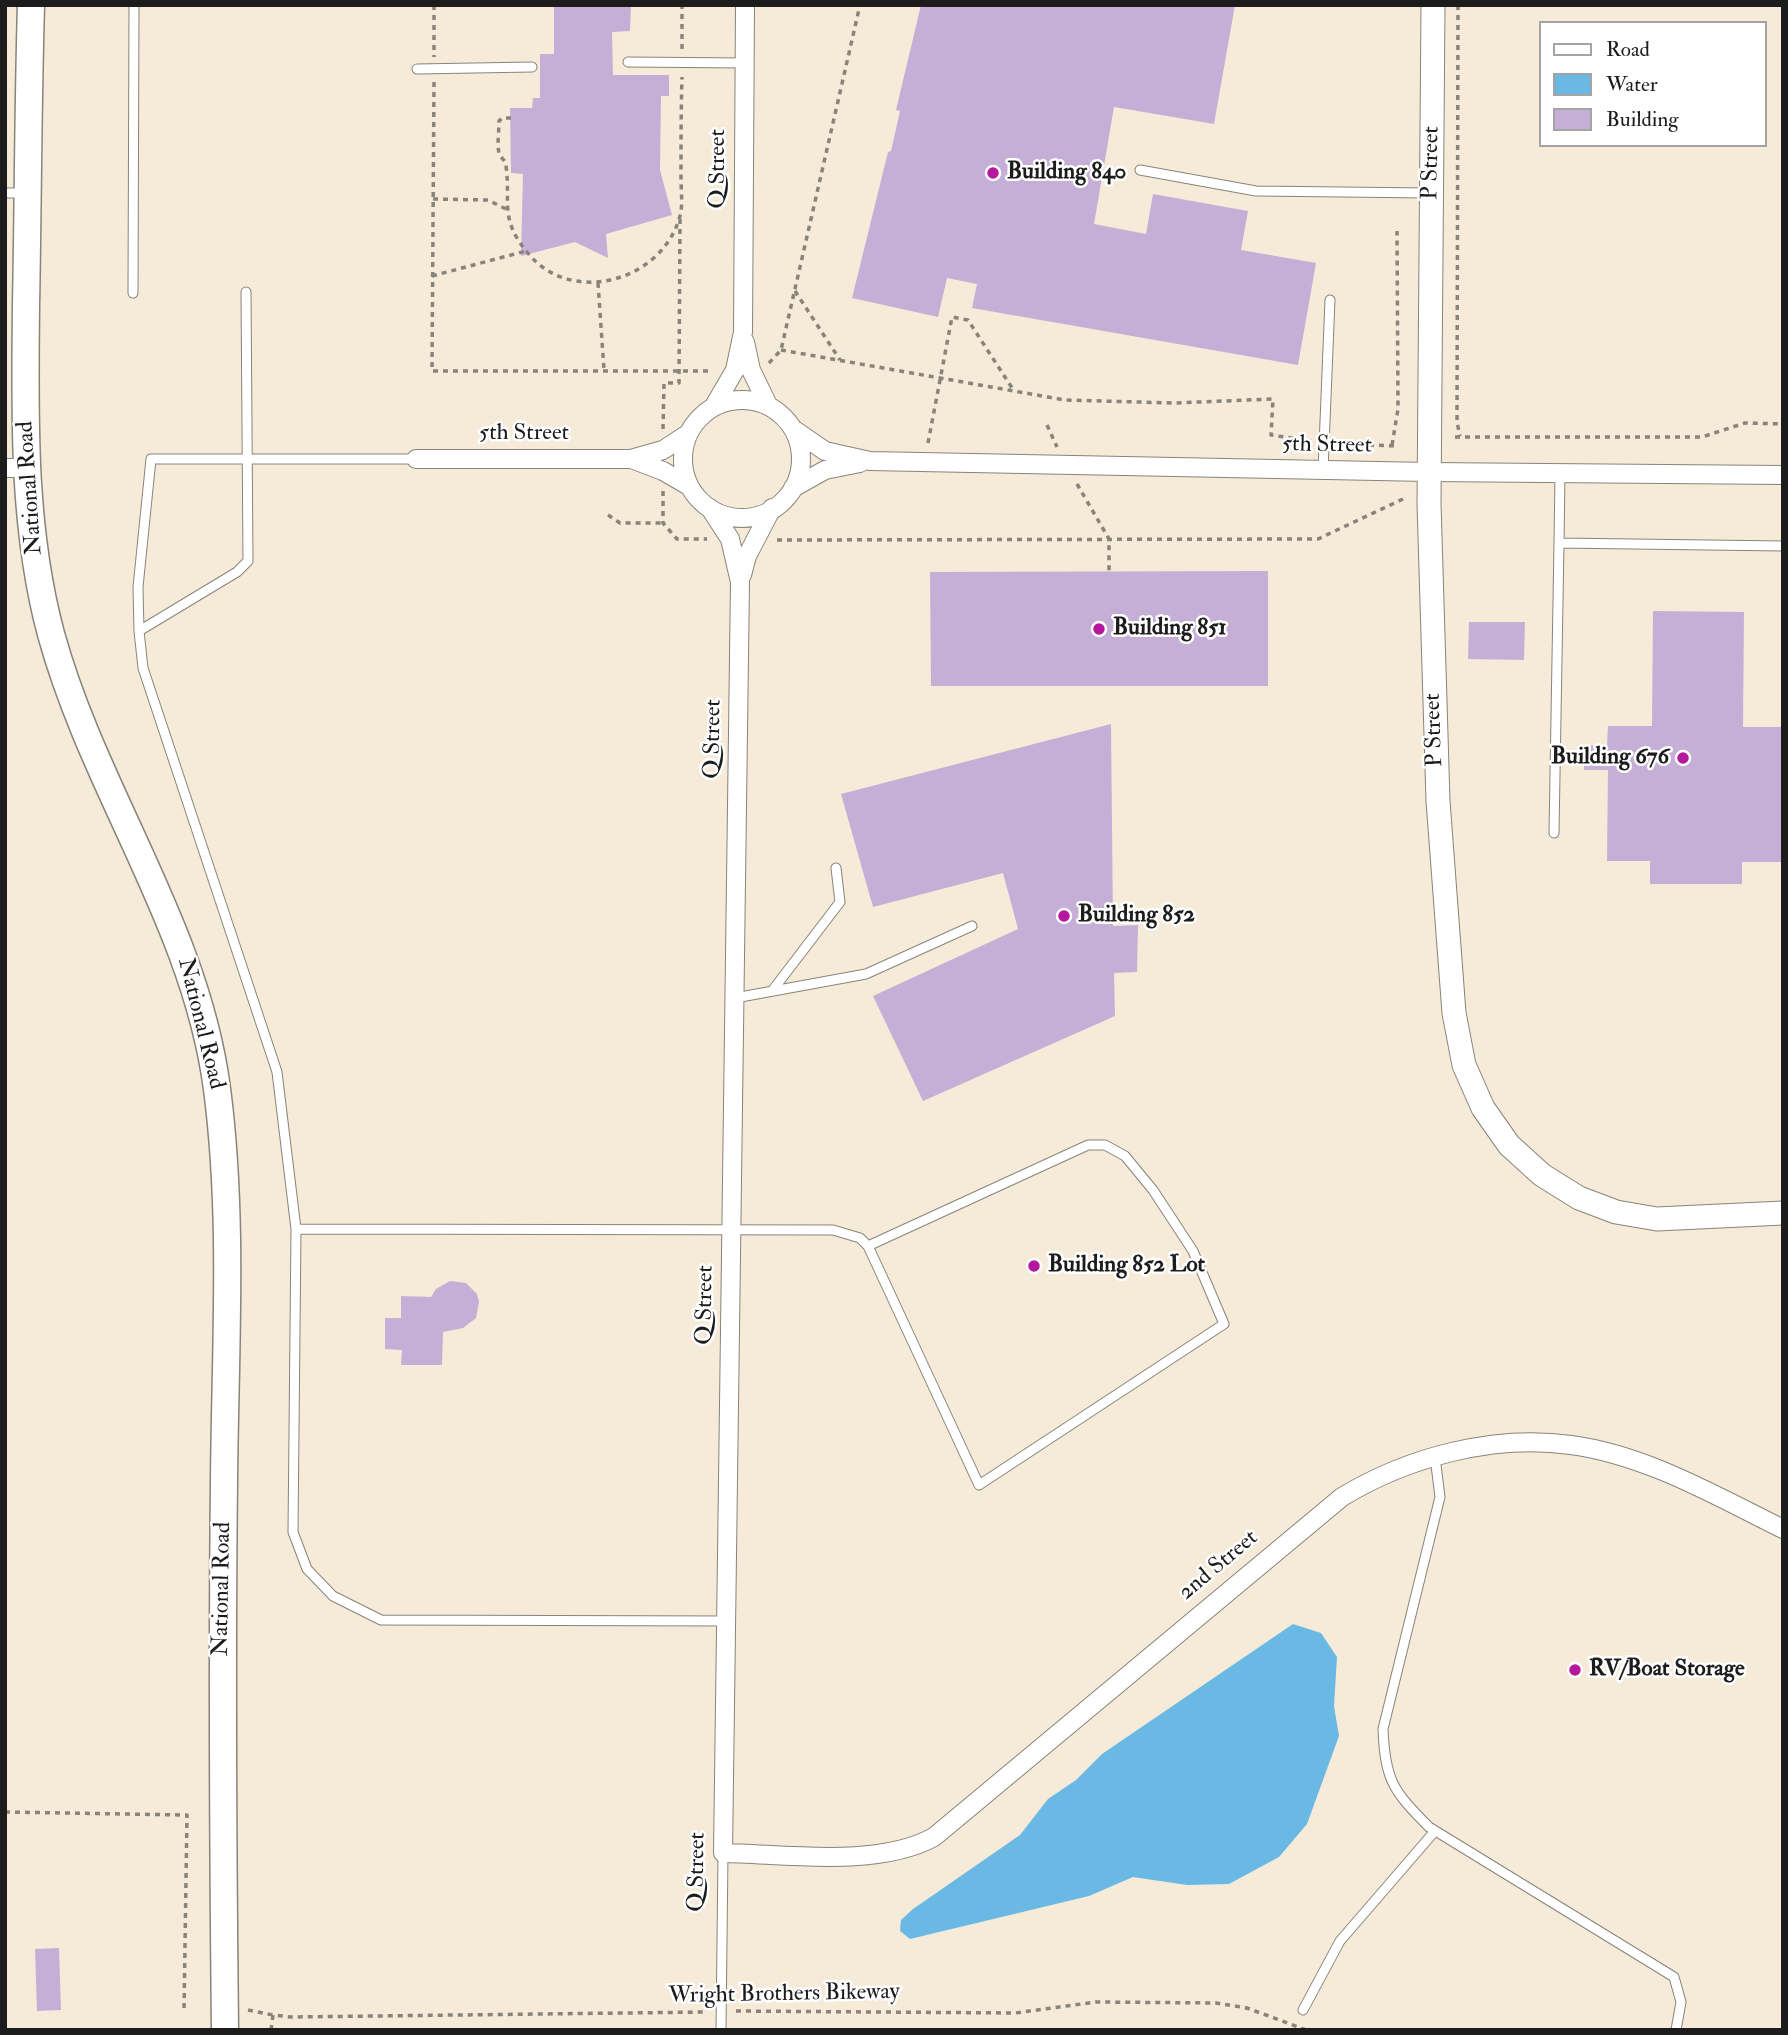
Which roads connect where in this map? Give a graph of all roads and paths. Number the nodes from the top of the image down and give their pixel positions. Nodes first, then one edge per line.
1 (31, 5) edge
2 (134, 5) edge
3 (433, 5) edge
4 (682, 5) edge
5 (745, 5) edge
6 (860, 5) edge
7 (1433, 5) edge
8 (1458, 5) edge
9 (628, 62) dead end
10 (682, 62) junction
11 (744, 62) junction
12 (532, 67) dead end
13 (434, 68) junction
14 (417, 69) dead end
15 (511, 118) dead end
16 (1140, 170) dead end
17 (17, 193) edge
18 (1431, 193) junction
19 (433, 199) junction
20 (506, 209) junction
21 (680, 216) junction
22 (1397, 231) dead end
23 (526, 251) junction
24 (432, 276) junction
25 (598, 283) junction
26 (794, 290) junction
27 (246, 292) dead end
28 (133, 293) dead end
29 (1329, 300) dead end
30 (743, 332) junction
31 (780, 350) junction
32 (840, 360) junction
33 (765, 368) dead end
34 (604, 370) junction
35 (718, 371) dead end
36 (941, 379) junction
37 (1014, 391) junction
38 (768, 405) junction
39 (714, 406) junction
40 (1783, 424) edge
41 (793, 429) junction
42 (689, 433) junction
43 (663, 438) dead end
44 (1322, 443) junction
45 (1392, 445) junction
46 (1399, 446) dead end
47 (247, 458) junction
48 (416, 459) joint
49 (631, 459) junction
50 (870, 461) junction
51 (925, 463) junction
52 (16, 468) edge
53 (1323, 470) junction
54 (1428, 472) junction
55 (1560, 473) junction
56 (1783, 475) edge
57 (663, 485) dead end
58 (689, 486) junction
59 (793, 488) junction
60 (1403, 499) dead end
61 (709, 508) junction
62 (772, 508) junction
63 (608, 515) dead end
64 (663, 523) junction
65 (712, 539) dead end
66 (1109, 539) junction
67 (776, 540) dead end
68 (1559, 543) junction
69 (1783, 546) edge
70 (1110, 572) dead end
71 (740, 582) junction
72 (139, 631) junction
73 (1554, 832) dead end
74 (836, 868) dead end
75 (972, 926) dead end
76 (772, 990) junction
77 (735, 998) junction
78 (1783, 1213) edge
79 (731, 1228) junction
80 (296, 1229) junction
81 (868, 1245) junction
82 (1435, 1457) junction
83 (1783, 1529) edge
84 (726, 1621) junction
85 (5, 1812) edge
86 (1435, 1831) junction
87 (723, 1853) junction
88 (184, 2010) dead end
89 (246, 2010) dead end
90 (1303, 2010) dead end
91 (721, 2012) junction
92 (273, 2015) junction
93 (225, 2030) edge
94 (271, 2030) edge
95 (720, 2030) edge
96 (1307, 2030) edge
97 (1676, 2030) edge

1 - 17 main road, National Road
2 - 28 lane
3 - 13 path
4 - 10 path
5 - 11 street, Q Street
6 - 26 path
7 - 18 street, P Street
8 - 40 path
9 - 10 lane
10 - 11 lane
10 - 21 path
11 - 30 street, Q Street
12 - 13 lane
13 - 14 lane
13 - 19 path
15 - 20 path
16 - 18 lane
17 - 52 main road, National Road
18 - 54 street, P Street
19 - 20 path
19 - 24 path
20 - 23 path
21 - 25 path
21 - 43 path
22 - 45 path
23 - 24 path
23 - 25 path
24 - 34 path
25 - 34 path
26 - 31 path
26 - 32 path
27 - 47 lane
29 - 44 lane
30 - 38 street, Q Street
30 - 39 street, Q Street
31 - 32 path
31 - 33 path
32 - 36 path
34 - 35 path
36 - 37 path
36 - 37 path
36 - 51 path
37 - 44 path
38 - 39 street
38 - 41 street
39 - 42 street
41 - 50 street, 5th Street
41 - 59 street
42 - 49 street, 5th Street
42 - 58 street
44 - 45 path
44 - 53 lane
45 - 46 path
47 - 48 lane
47 - 72 lane
47 - 72 lane
48 - 49 street, 5th Street
49 - 58 street, 5th Street
50 - 51 street, 5th Street
50 - 59 street, 5th Street
51 - 53 street, 5th Street
52 - 93 main road, National Road
53 - 54 street, 5th Street
54 - 55 street, 5th Street
54 - 78 street, P Street
55 - 56 street, 5th Street
55 - 68 lane
57 - 64 path
58 - 61 street
59 - 62 street
60 - 66 path
61 - 62 street
61 - 71 street, Q Street
62 - 71 street, Q Street
63 - 64 path
64 - 65 path
66 - 67 path
66 - 70 path
68 - 69 lane
68 - 73 lane
71 - 77 street, Q Street
72 - 80 lane
74 - 76 lane
75 - 76 lane
76 - 77 lane
77 - 79 street, Q Street
79 - 80 lane
79 - 81 lane
79 - 84 street, Q Street
80 - 84 lane
81 - 81 lane
82 - 83 street, 2nd Street
82 - 86 lane
82 - 87 street, 2nd Street
84 - 87 street, Q Street
85 - 88 path
86 - 90 lane
86 - 97 lane
87 - 91 lane, Q Street
89 - 92 path, Wright Brothers Bikeway
91 - 92 path, Wright Brothers Bikeway
91 - 95 lane, Q Street
91 - 96 path, Wright Brothers Bikeway
92 - 94 path

